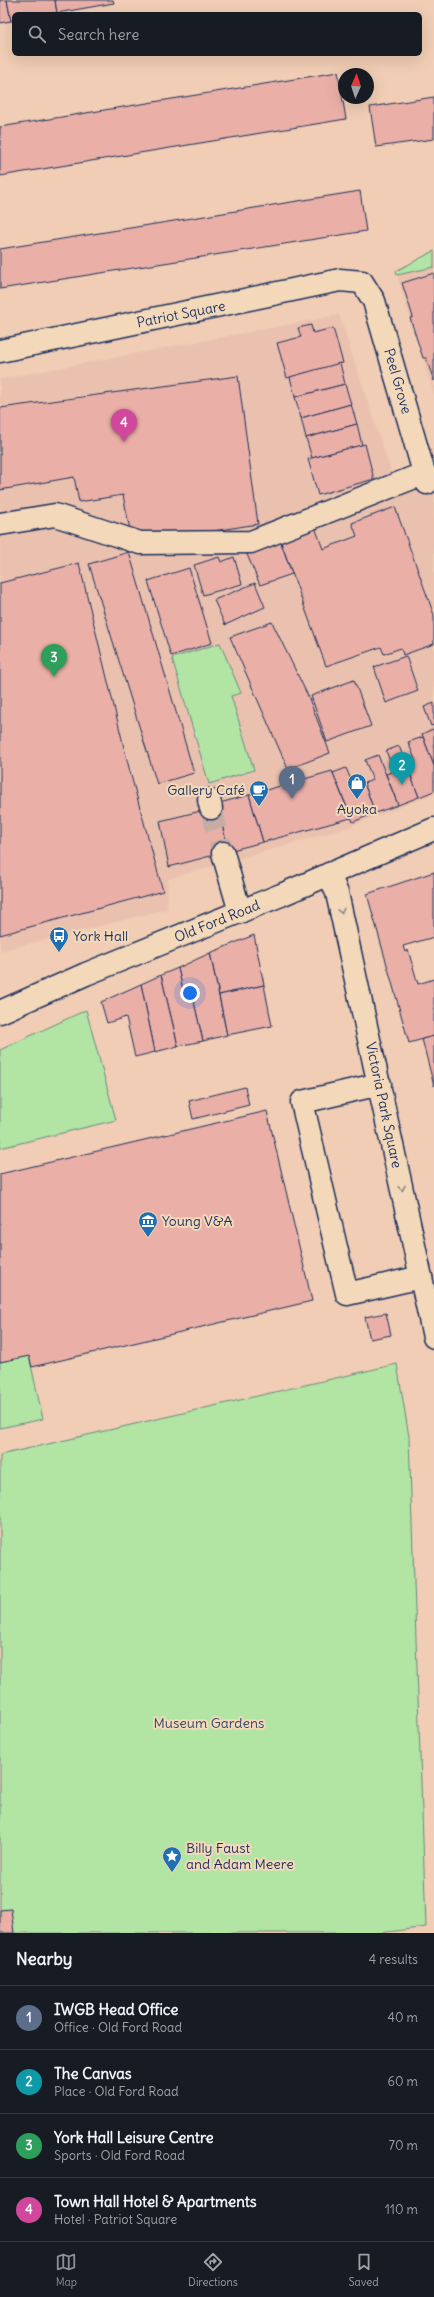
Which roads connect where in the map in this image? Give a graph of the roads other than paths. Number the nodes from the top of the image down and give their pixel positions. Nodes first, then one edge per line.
1 (362, 282) joint
2 (0, 351) edge
3 (0, 524) edge
4 (434, 829) edge
5 (223, 853) tunnel mouth
6 (329, 874) junction
7 (240, 912) junction
8 (0, 1012) edge
9 (380, 1084) junction
10 (421, 1277) junction
11 (434, 1338) edge

1 - 2 street, Patriot Square
1 - 3 street, Peel Grove
4 - 6 street, Old Ford Road
5 - 7 street
6 - 7 street, Old Ford Road
6 -> 9 street, Victoria Park Square
7 - 8 street, Old Ford Road
9 -> 10 street, Victoria Park Square
9 - 10 street
10 - 11 street, Victoria Park Square

